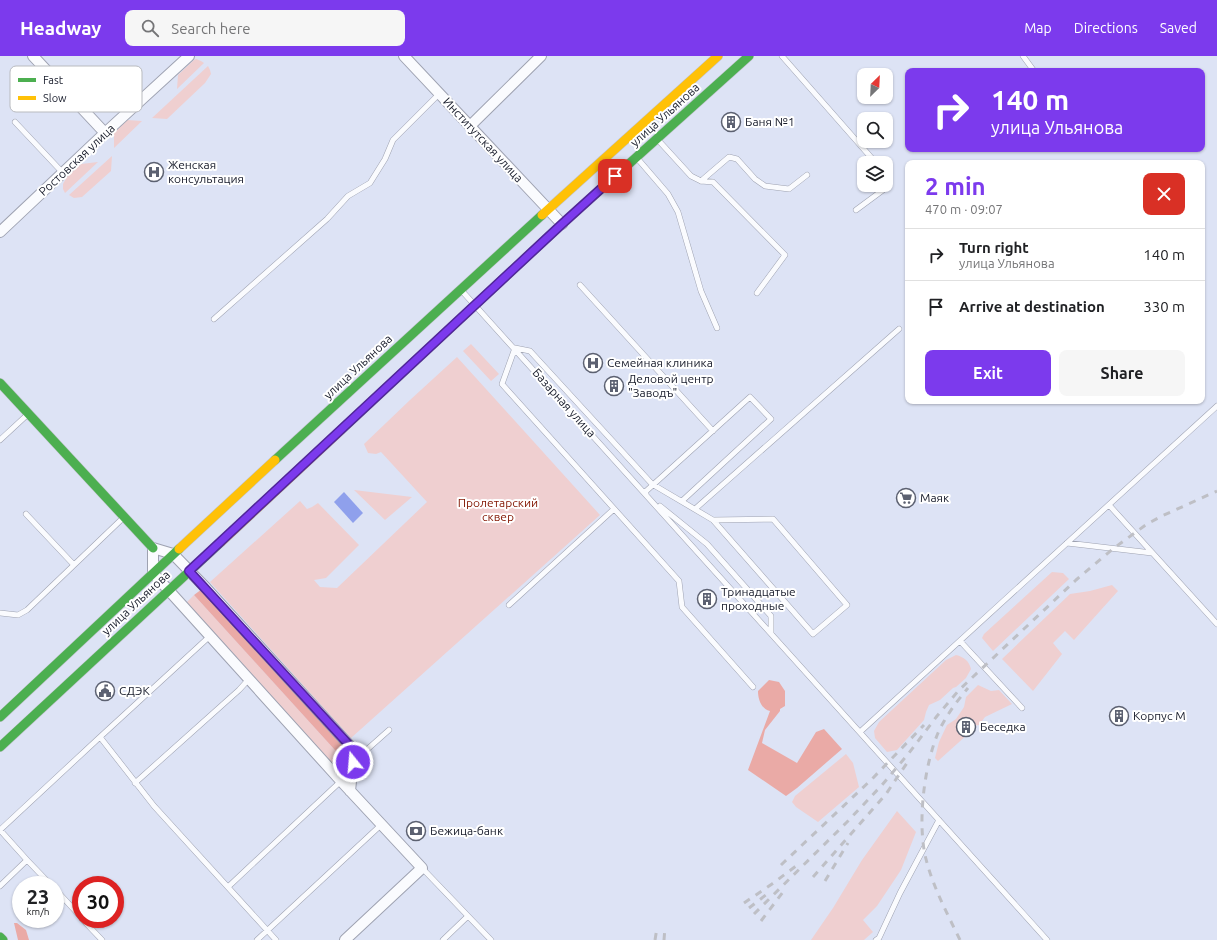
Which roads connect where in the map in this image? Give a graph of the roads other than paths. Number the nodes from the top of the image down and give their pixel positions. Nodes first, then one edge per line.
1 (33, 56) edge
2 (189, 56) edge
3 (404, 56) edge
4 (541, 56) edge
5 (718, 56) edge
6 (749, 56) edge
7 (782, 56) edge
8 (1023, 56) edge
9 (42, 66) edge
10 (1032, 68) edge
11 (440, 94) junction
12 (142, 99) edge
13 (85, 112) edge
14 (128, 112) edge
15 (15, 122) dead end
16 (470, 126) junction
17 (105, 133) junction
18 (657, 139) junction
19 (870, 156) edge
20 (637, 157) junction
21 (63, 173) junction
22 (807, 175) dead end
23 (701, 181) junction
24 (880, 192) edge
25 (548, 208) junction
26 (856, 210) dead end
27 (562, 224) junction
28 (0, 232) edge
29 (580, 285) dead end
30 (460, 289) junction
31 (757, 293) dead end
32 (475, 306) junction
33 (214, 319) dead end
34 (717, 328) dead end
35 (899, 329) dead end
36 (515, 348) junction
37 (0, 383) edge
38 (1217, 406) edge
39 (28, 414) junction
40 (713, 431) junction
41 (0, 440) edge
42 (653, 485) junction
43 (644, 493) junction
44 (682, 502) junction
45 (1109, 505) junction
46 (614, 509) junction
47 (695, 509) junction
48 (26, 514) dead end
49 (124, 517) junction
50 (714, 520) junction
51 (1067, 543) junction
52 (153, 548) junction
53 (1152, 553) junction
54 (173, 554) junction
55 (74, 565) junction
56 (189, 571) junction
57 (153, 573) junction
58 (168, 590) junction
59 (509, 606) dead end
60 (0, 613) edge
61 (1217, 624) edge
62 (771, 634) junction
63 (210, 636) junction
64 (960, 641) junction
65 (249, 678) junction
66 (754, 687) dead end
67 (1022, 708) dead end
68 (0, 717) edge
69 (390, 730) dead end
70 (860, 732) junction
71 (100, 737) junction
72 (0, 746) edge
73 (353, 762) junction
74 (341, 781) junction
75 (135, 783) junction
76 (350, 791) junction
77 (939, 820) junction
78 (382, 824) junction
79 (0, 830) edge
80 (27, 860) junction
81 (422, 868) junction
82 (42, 876) edge
83 (0, 886) edge
84 (228, 887) junction
85 (64, 899) edge
86 (72, 907) edge
87 (468, 916) junction
88 (91, 928) edge
89 (267, 930) junction
90 (0, 937) edge
91 (3, 940) edge
92 (102, 940) edge
93 (257, 940) edge
94 (276, 940) edge
95 (345, 940) edge
96 (443, 940) edge
97 (491, 940) edge
98 (876, 940) edge
99 (1047, 940) edge

1 - 9 street
2 - 12 street, Ростовская улица
3 - 11 street, Институтская улица
4 - 16 street
5 - 25 main road, улица Ульянова
6 - 18 main road, улица Ульянова
7 - 19 lane
8 - 10 lane
11 - 16 street, Институтская улица
11 - 33 lane
13 - 17 street
14 - 17 street, Ростовская улица
15 - 21 lane
16 - 25 street, Институтская улица
17 - 21 street, Ростовская улица
18 - 20 main road, улица Ульянова
18 - 23 lane
20 - 27 main road, улица Ульянова
20 - 34 lane
21 - 28 street, Ростовская улица
22 - 23 lane
23 - 31 lane
24 - 26 lane
25 - 27 street, Институтская улица
25 - 30 main road, улица Ульянова
27 - 32 main road, улица Ульянова
29 - 40 lane
30 - 32 lane, Базарная улица
30 - 54 main road, улица Ульянова
32 - 36 lane, Базарная улица
32 - 56 main road, улица Ульянова
35 - 47 lane
36 - 42 lane
36 - 43 lane, Базарная улица
36 - 46 lane
37 - 39 main road
38 - 45 lane
39 - 41 lane
39 - 49 main road
40 - 42 lane
40 - 44 lane
42 - 43 lane
42 - 44 lane
43 - 62 lane, Базарная улица
43 - 62 lane
44 - 47 lane
45 - 51 lane
45 - 53 lane
46 - 59 lane
46 - 66 lane
47 - 50 lane
48 - 55 lane
49 - 52 main road
49 - 55 lane
50 - 50 lane
51 - 53 lane
51 - 64 lane
52 - 54 street
52 - 57 street
53 - 61 lane
54 - 56 street
54 - 57 main road, улица Ульянова
55 - 60 lane
56 - 58 main road, улица Ульянова
56 - 73 street
57 - 58 street
57 - 68 main road, улица Ульянова
58 - 63 street
58 - 72 main road, улица Ульянова
62 - 70 lane, Базарная улица
63 - 65 street
63 - 71 lane
64 - 67 lane
64 - 70 lane
65 - 74 street
65 - 75 lane
69 - 73 lane
70 - 77 lane, Базарная улица
71 - 75 lane
71 - 79 lane
73 - 76 street
74 - 76 street
74 - 84 lane
75 - 84 lane
76 - 78 street
77 - 98 lane
77 - 99 lane, Базарная улица
78 - 81 street
78 - 89 lane
79 - 80 lane
80 - 82 lane
80 - 83 lane
81 - 87 lane
81 - 95 street
84 - 89 lane
85 - 86 lane
87 - 96 lane
87 - 97 lane
88 - 92 lane
89 - 93 lane
89 - 94 lane
90 - 91 main road

